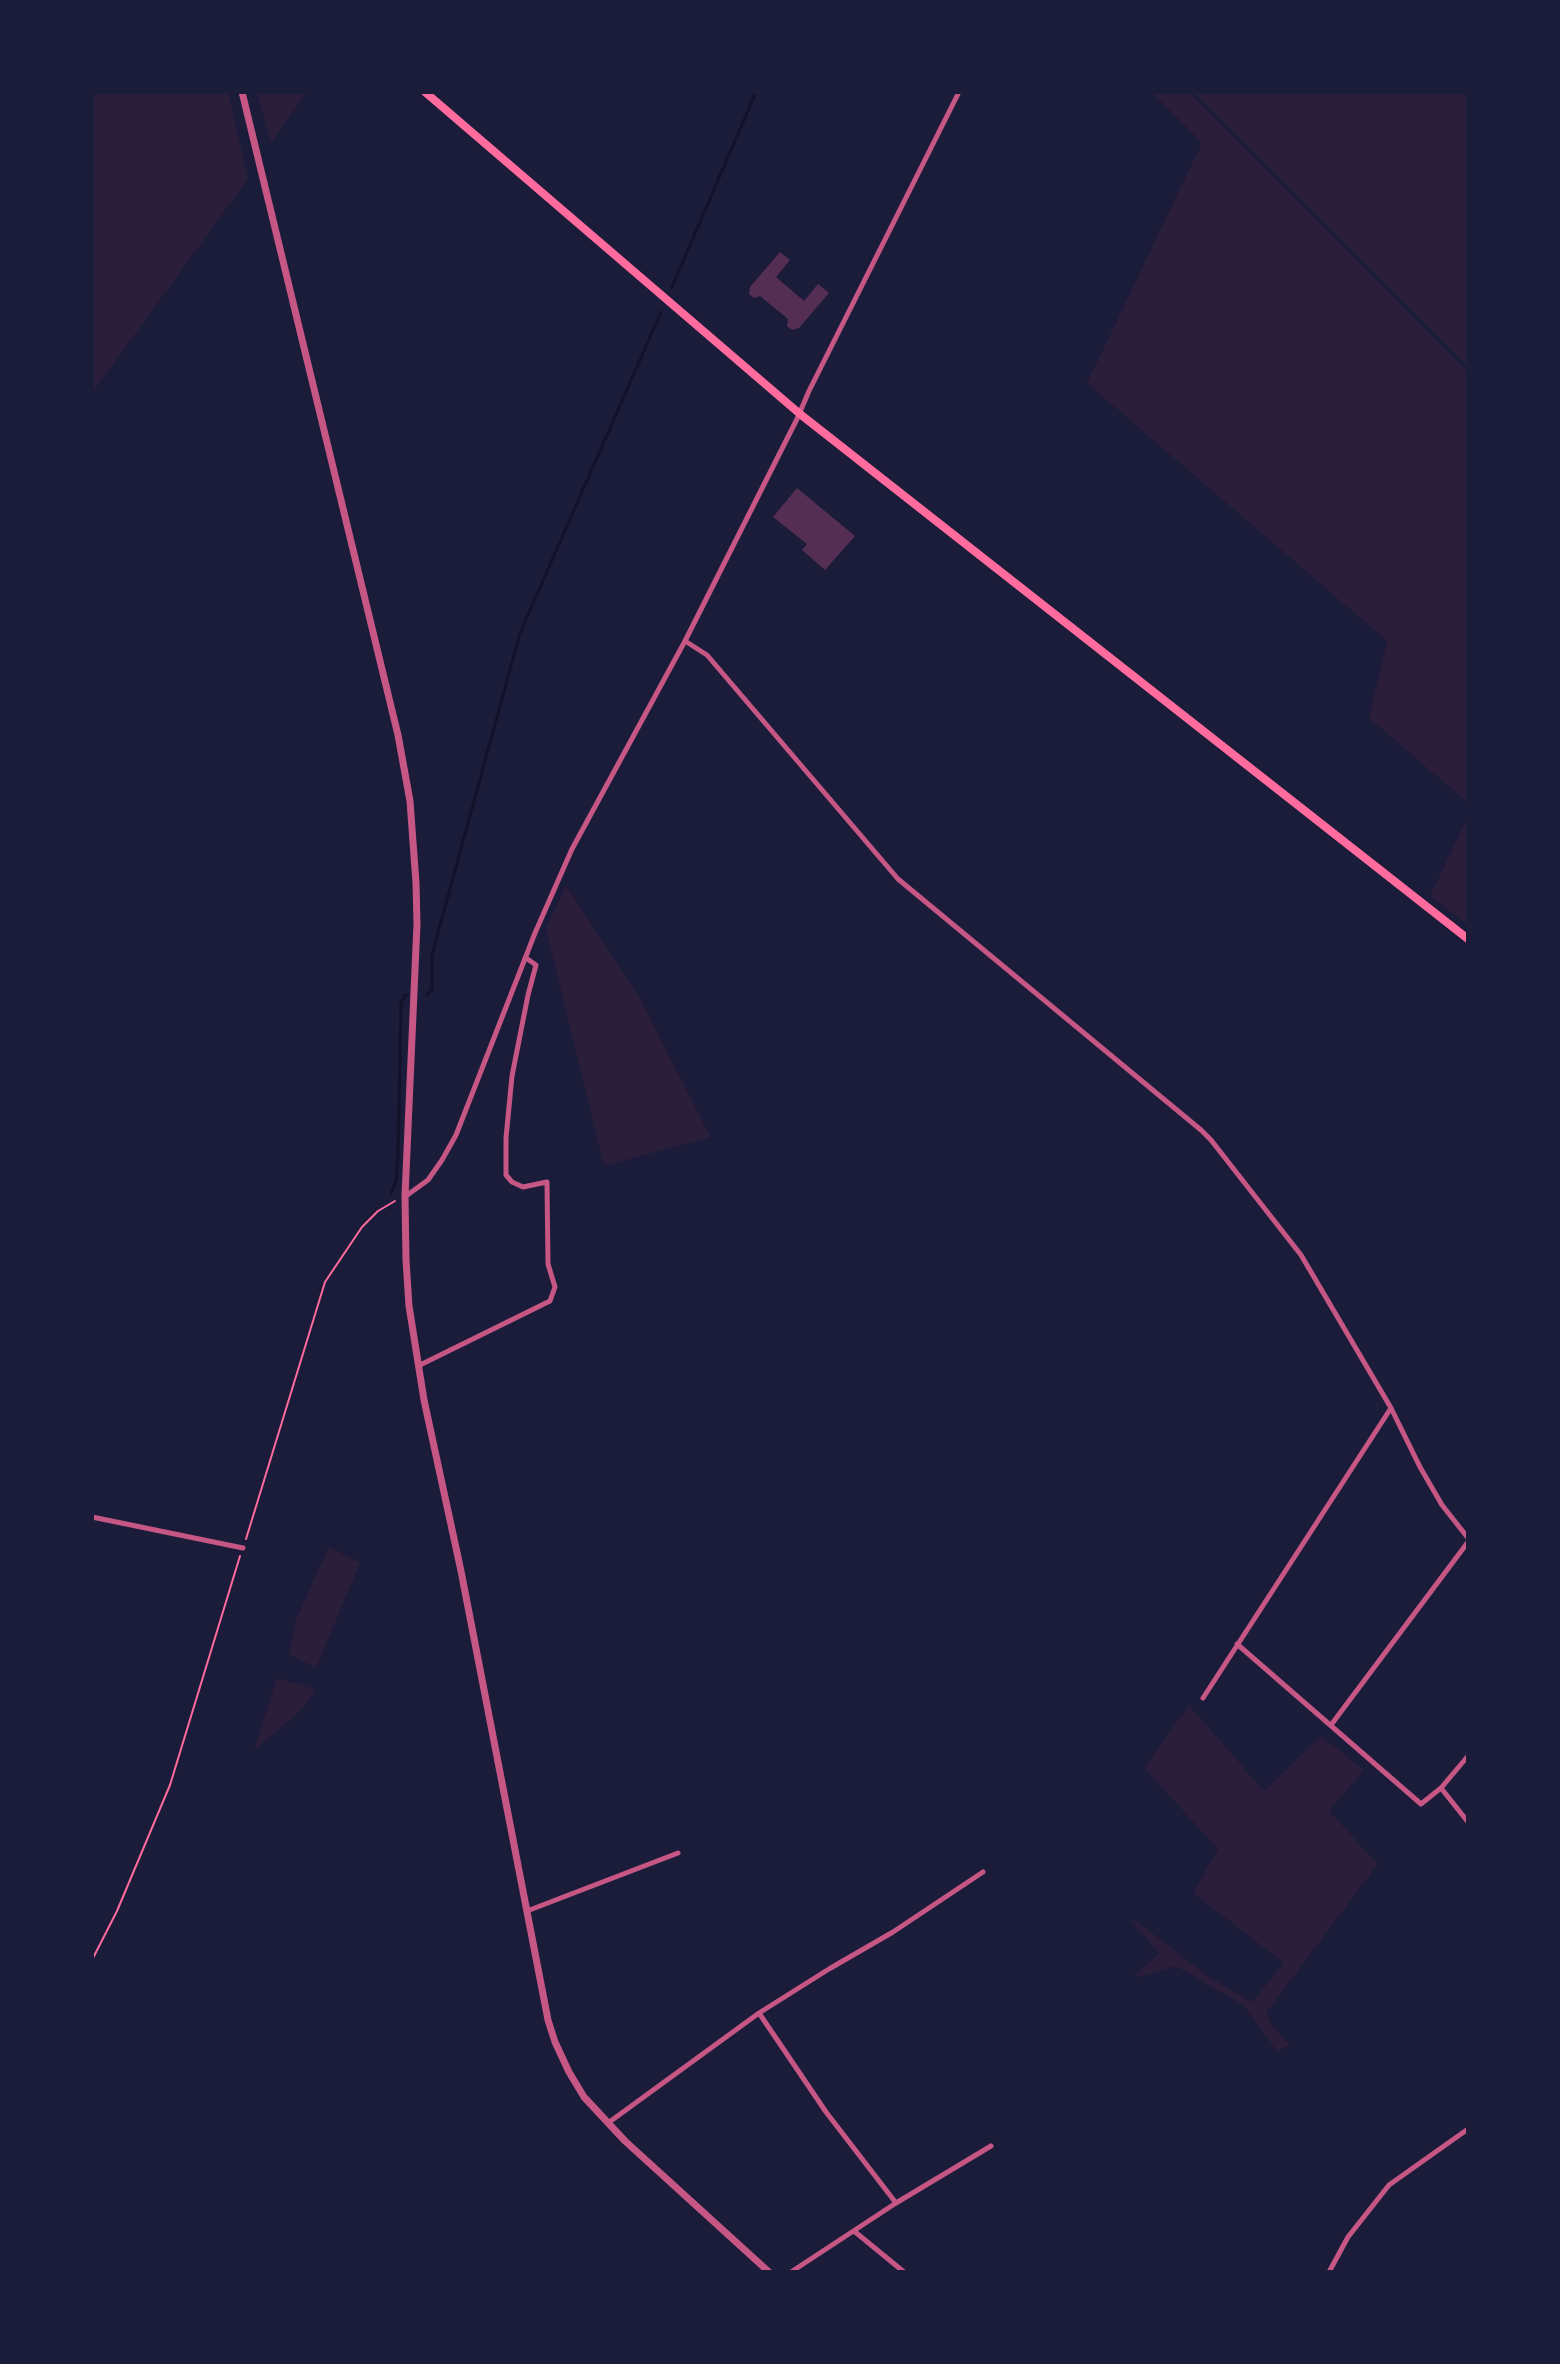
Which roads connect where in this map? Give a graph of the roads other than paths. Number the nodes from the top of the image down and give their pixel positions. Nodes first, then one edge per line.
1 (242, 92) edge
2 (425, 92) edge
3 (959, 92) edge
4 (800, 414) junction
5 (685, 641) junction
6 (1468, 939) edge
7 (525, 958) junction
8 (405, 1196) junction
9 (418, 1366) junction
10 (1391, 1408) junction
11 (92, 1517) edge
12 (1468, 1540) edge
13 (243, 1548) road end
14 (1237, 1644) junction
15 (1203, 1698) dead end
16 (1331, 1725) junction
17 (1468, 1756) edge
18 (1441, 1788) junction
19 (1468, 1822) edge
20 (678, 1853) dead end
21 (983, 1872) dead end
22 (526, 1911) junction
23 (759, 2013) junction
24 (608, 2123) junction
25 (1468, 2129) edge
26 (991, 2146) dead end
27 (896, 2203) junction
28 (854, 2231) junction
29 (769, 2272) edge
30 (791, 2272) edge
31 (904, 2272) edge
32 (1329, 2272) edge

1 - 8 street
2 - 4 main road
3 - 4 street
4 - 5 street
4 - 6 main road
5 - 7 street
5 - 10 street
7 - 8 street
7 - 9 street
8 - 9 street
9 - 22 street
10 - 12 street
10 - 14 street
11 - 13 street
12 - 16 street
14 - 15 street
14 - 16 street
16 - 18 street
17 - 18 street
18 - 19 street
20 - 22 street
21 - 23 street
22 - 24 street
23 - 24 street
23 - 27 street
24 - 29 street
25 - 32 street
26 - 27 street
27 - 28 street
28 - 30 street
28 - 31 street

